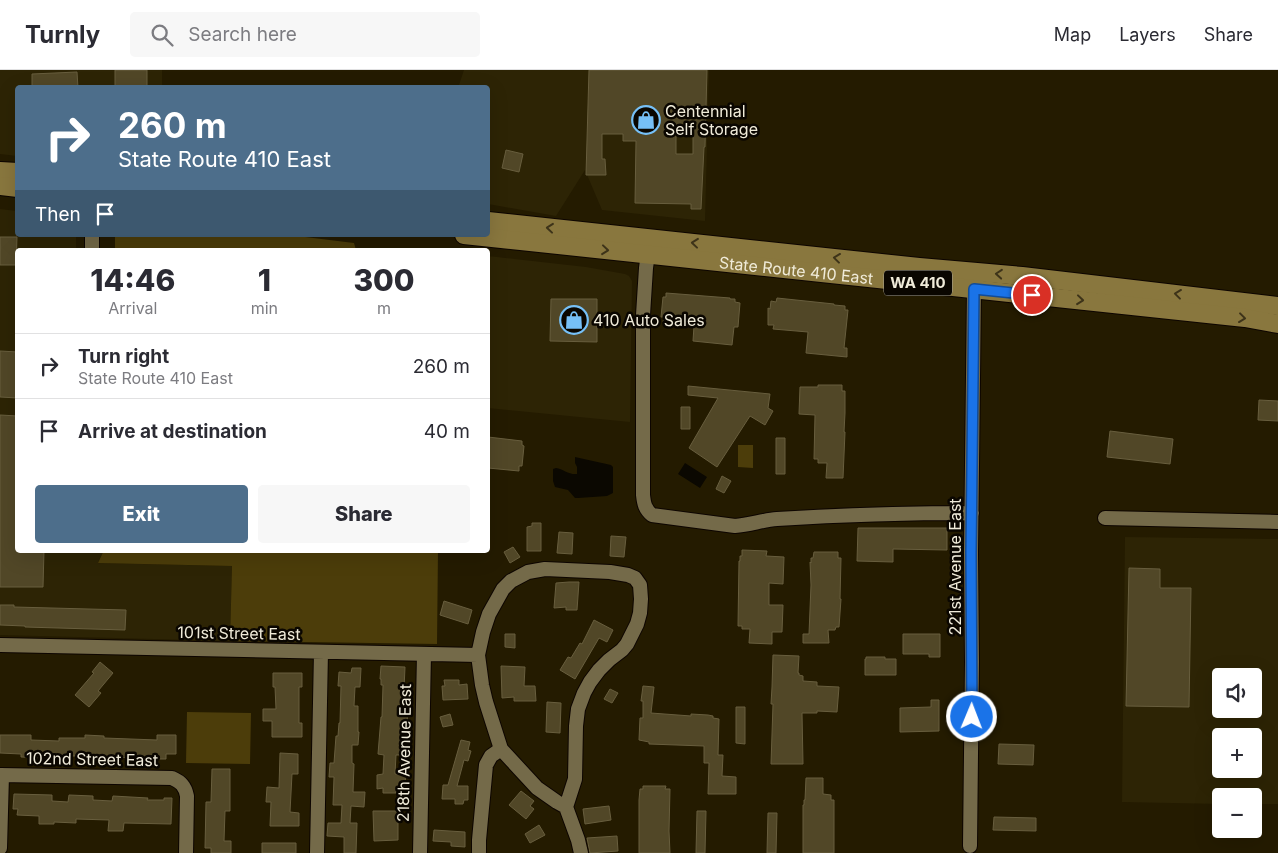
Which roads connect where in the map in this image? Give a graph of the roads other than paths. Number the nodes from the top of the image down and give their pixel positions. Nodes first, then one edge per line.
1 (0, 170) edge
2 (15, 172) edge
3 (0, 186) edge
4 (15, 188) edge
5 (490, 221) edge
6 (490, 237) edge
7 (649, 246) junction
8 (974, 289) junction
9 (1278, 306) edge
10 (1278, 324) edge
11 (972, 513) junction
12 (1104, 518) dead end
13 (1278, 522) edge
14 (0, 645) edge
15 (321, 652) junction
16 (424, 654) junction
17 (478, 655) junction
18 (501, 749) junction
19 (1, 774) edge
20 (566, 807) junction
21 (970, 846) dead end
22 (0, 848) edge
23 (186, 853) edge
24 (317, 853) edge
25 (420, 853) edge
26 (479, 853) edge
27 (581, 853) edge

1 - 2 main road
3 - 4 main road
7 -> 5 main road, State Route 410 East / WA 410
6 -> 7 main road, State Route 410 East / WA 410
7 - 8 main road, State Route 410 East / WA 410
9 -> 7 main road, State Route 410 East / WA 410
7 - 11 street
8 -> 10 main road, State Route 410 East / WA 410
8 - 11 street, 221st Avenue East
11 - 21 street, 221st Avenue East
12 - 13 street
14 - 15 street, 101st Street East
15 - 16 street, 101st Street East
15 - 24 street
16 - 17 street, 101st Street East
16 - 25 street, 218th Avenue East
17 - 18 street
17 - 20 street
18 - 20 street
18 - 26 street
19 - 22 street
19 - 23 street, 102nd Street East
20 - 27 street

